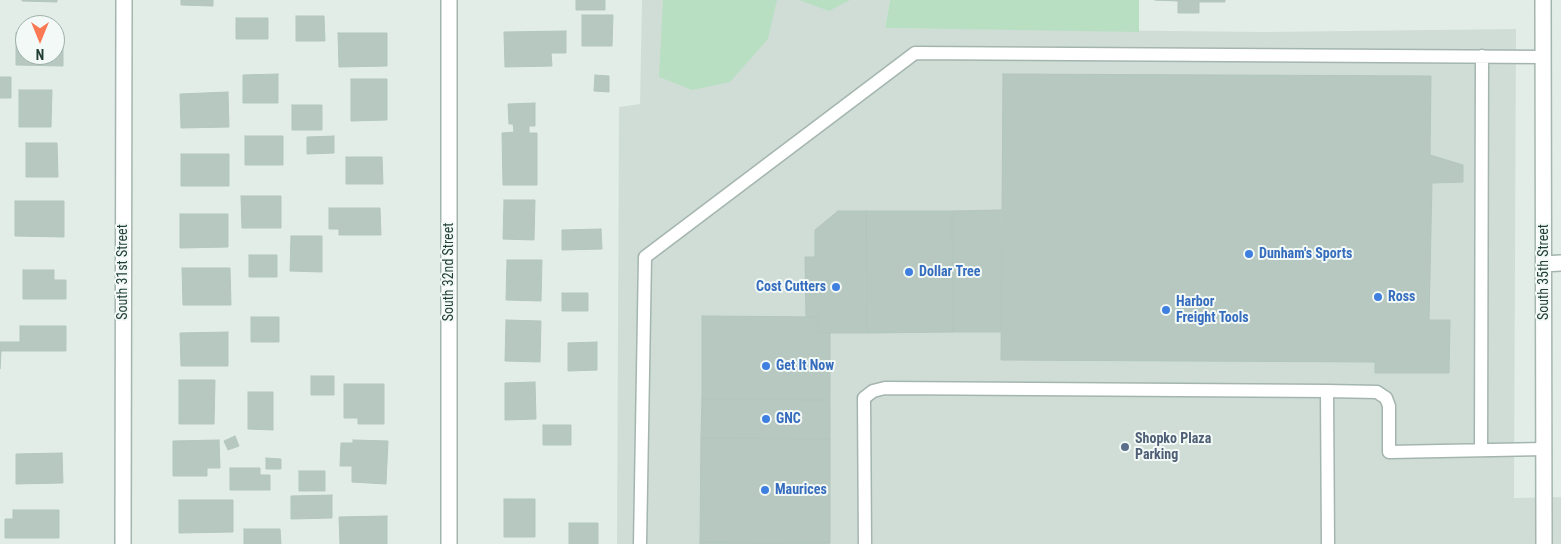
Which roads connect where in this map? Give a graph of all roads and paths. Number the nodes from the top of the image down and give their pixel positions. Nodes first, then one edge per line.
1 (124, 0) edge
2 (449, 0) edge
3 (1544, 0) edge
4 (1482, 56) junction
5 (1544, 57) junction
6 (1561, 263) edge
7 (1544, 264) junction
8 (1327, 391) junction
9 (1544, 449) junction
10 (1482, 450) junction
11 (123, 544) edge
12 (449, 544) edge
13 (640, 544) edge
14 (865, 544) edge
15 (1328, 544) edge
16 (1544, 544) edge

1 - 11 street, South 31st Street
2 - 12 street, South 32nd Street
3 - 5 street, South 35th Street
4 - 5 lane
4 - 10 lane
4 - 13 lane
5 - 7 street, South 35th Street
6 - 7 street
7 - 9 street, South 35th Street
8 - 10 lane
8 - 14 lane
8 - 15 lane
9 - 10 lane
9 - 16 street, South 35th Street

